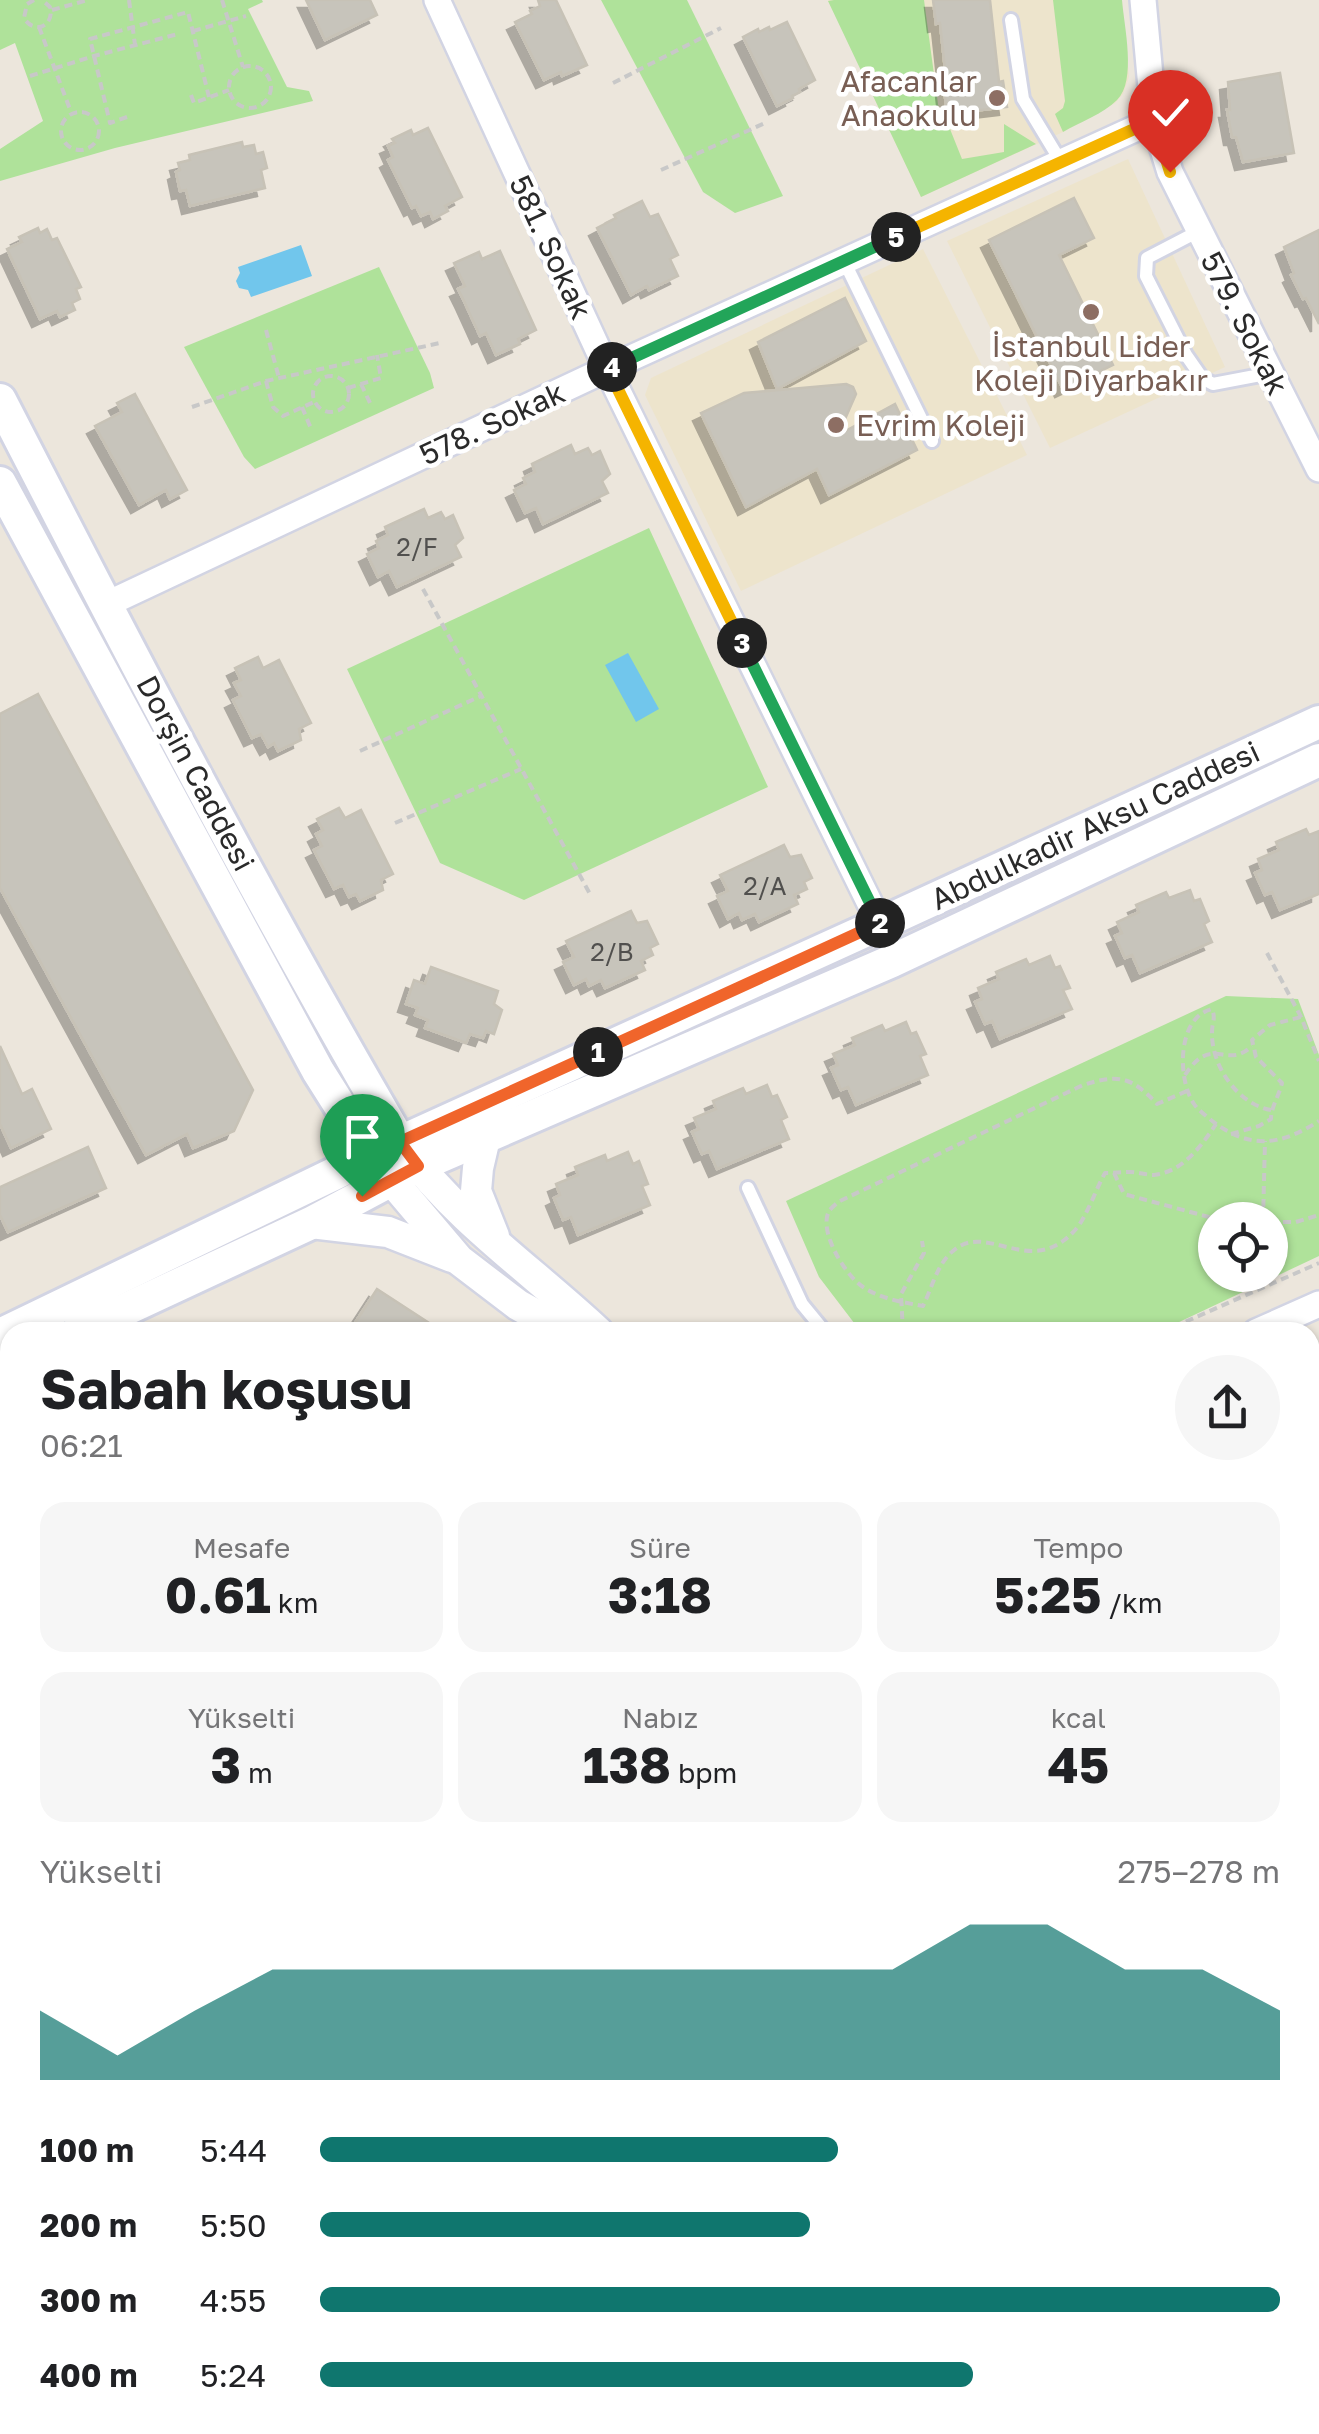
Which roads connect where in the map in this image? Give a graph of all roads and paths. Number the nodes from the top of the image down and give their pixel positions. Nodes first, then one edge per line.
1 (34, 0) edge
2 (42, 0) edge
3 (88, 0) edge
4 (129, 0) edge
5 (222, 0) edge
6 (437, 0) edge
7 (1144, 0) edge
8 (52, 10) junction
9 (246, 16) dead end
10 (1011, 20) dead end
11 (228, 21) junction
12 (39, 27) junction
13 (132, 27) junction
14 (721, 28) dead end
15 (193, 30) junction
16 (178, 34) dead end
17 (135, 45) junction
18 (94, 56) junction
19 (55, 68) junction
20 (242, 68) junction
21 (30, 76) dead end
22 (614, 83) dead end
23 (230, 90) junction
24 (191, 94) dead end
25 (209, 97) junction
26 (71, 112) dead end
27 (127, 117) dead end
28 (1154, 120) junction
29 (110, 124) junction
30 (765, 124) dead end
31 (98, 127) junction
32 (1061, 162) junction
33 (661, 170) dead end
34 (1199, 231) junction
35 (844, 261) junction
36 (266, 330) dead end
37 (440, 342) dead end
38 (377, 355) junction
39 (323, 368) junction
40 (608, 369) junction
41 (1271, 373) junction
42 (279, 378) junction
43 (326, 378) junction
44 (266, 381) junction
45 (362, 384) junction
46 (348, 388) junction
47 (0, 400) edge
48 (315, 402) junction
49 (371, 405) dead end
50 (192, 406) dead end
51 (302, 408) junction
52 (312, 431) dead end
53 (932, 441) dead end
54 (1319, 470) edge
55 (0, 483) edge
56 (424, 589) dead end
57 (106, 604) junction
58 (481, 696) junction
59 (1319, 722) edge
60 (360, 751) dead end
61 (1319, 760) edge
62 (521, 769) junction
63 (395, 824) dead end
64 (590, 894) dead end
65 (880, 924) junction
66 (1266, 952) dead end
67 (1301, 1017) junction
68 (1253, 1045) junction
69 (1214, 1054) junction
70 (1319, 1061) edge
71 (1185, 1075) junction
72 (1188, 1090) junction
73 (1271, 1110) junction
74 (1319, 1122) edge
75 (1216, 1124) junction
76 (1231, 1134) junction
77 (486, 1138) junction
78 (1265, 1141) junction
79 (395, 1161) junction
80 (1114, 1173) junction
81 (748, 1188) dead end
82 (1267, 1202) edge
83 (1198, 1214) edge
84 (1319, 1214) edge
85 (1288, 1222) edge
86 (311, 1224) junction
87 (922, 1241) dead end
88 (499, 1248) junction
89 (459, 1260) junction
90 (1319, 1262) edge
91 (900, 1302) junction
92 (1319, 1304) edge
93 (25, 1322) edge
94 (99, 1322) edge
95 (548, 1322) edge
96 (586, 1322) edge
97 (816, 1322) edge
98 (902, 1322) edge
99 (1184, 1322) edge
100 (1278, 1322) edge

1 - 12 path
2 - 8 path
3 - 8 path
4 - 13 path
5 - 11 path
6 - 40 street, 581. Sokak
7 - 28 street, 579. Sokak
8 - 12 path
9 - 11 path
10 - 32 lane
11 - 15 path
11 - 20 path
12 - 19 path
13 - 15 path
13 - 17 path
13 - 18 path
14 - 22 path
15 - 25 path
16 - 17 path
17 - 18 path
18 - 19 path
18 - 29 path
19 - 21 path
19 - 26 path
20 - 23 path
20 - 23 path
23 - 25 path
24 - 25 path
27 - 29 path
28 - 32 street, 578. Sokak
28 - 34 street, 579. Sokak
29 - 31 path
30 - 33 path
31 - 31 path
32 - 35 street, 578. Sokak
34 - 41 street, 579. Sokak
34 - 41 lane
35 - 40 street, 578. Sokak
35 - 53 lane
36 - 42 path
37 - 38 path
38 - 39 path
38 - 45 path
39 - 42 path
39 - 43 path
40 - 57 street, 578. Sokak
40 - 65 street, 581. Sokak
41 - 54 street, 579. Sokak
42 - 44 path
43 - 46 path
43 - 48 path
44 - 50 path
44 - 51 path
45 - 46 path
45 - 49 path
46 - 48 path
47 - 57 main road, Dorşin Caddesi
48 - 51 path
51 - 52 path
55 - 79 main road, Dorşin Caddesi
56 - 58 path
57 - 79 main road, Dorşin Caddesi
58 - 60 path
58 - 62 path
59 - 65 main road, Abdulkadir Aksu Caddesi
61 - 77 main road, Abdulkadir Aksu Caddesi
62 - 63 path
62 - 64 path
65 - 79 main road, Abdulkadir Aksu Caddesi
66 - 67 path
67 - 68 path
67 - 70 path
68 - 69 path
68 - 73 path
69 - 71 path
69 - 71 path
69 - 73 path
71 - 72 path
72 - 75 path
72 - 91 path
73 - 76 path
74 - 78 path
75 - 76 path
75 - 80 path
76 - 78 path
77 - 79 main road, Abdulkadir Aksu Caddesi
77 - 88 street
78 - 82 path
79 - 86 main road, Abdulkadir Aksu Caddesi
79 - 88 street
79 - 89 street
79 - 93 main road, Abdulkadir Aksu Caddesi
80 - 83 path
80 - 91 path
81 - 97 lane
84 - 85 path
86 - 89 street
86 - 94 main road, Abdulkadir Aksu Caddesi
87 - 91 path
88 - 96 street
89 - 95 street
90 - 99 path
91 - 98 path
92 - 100 street

